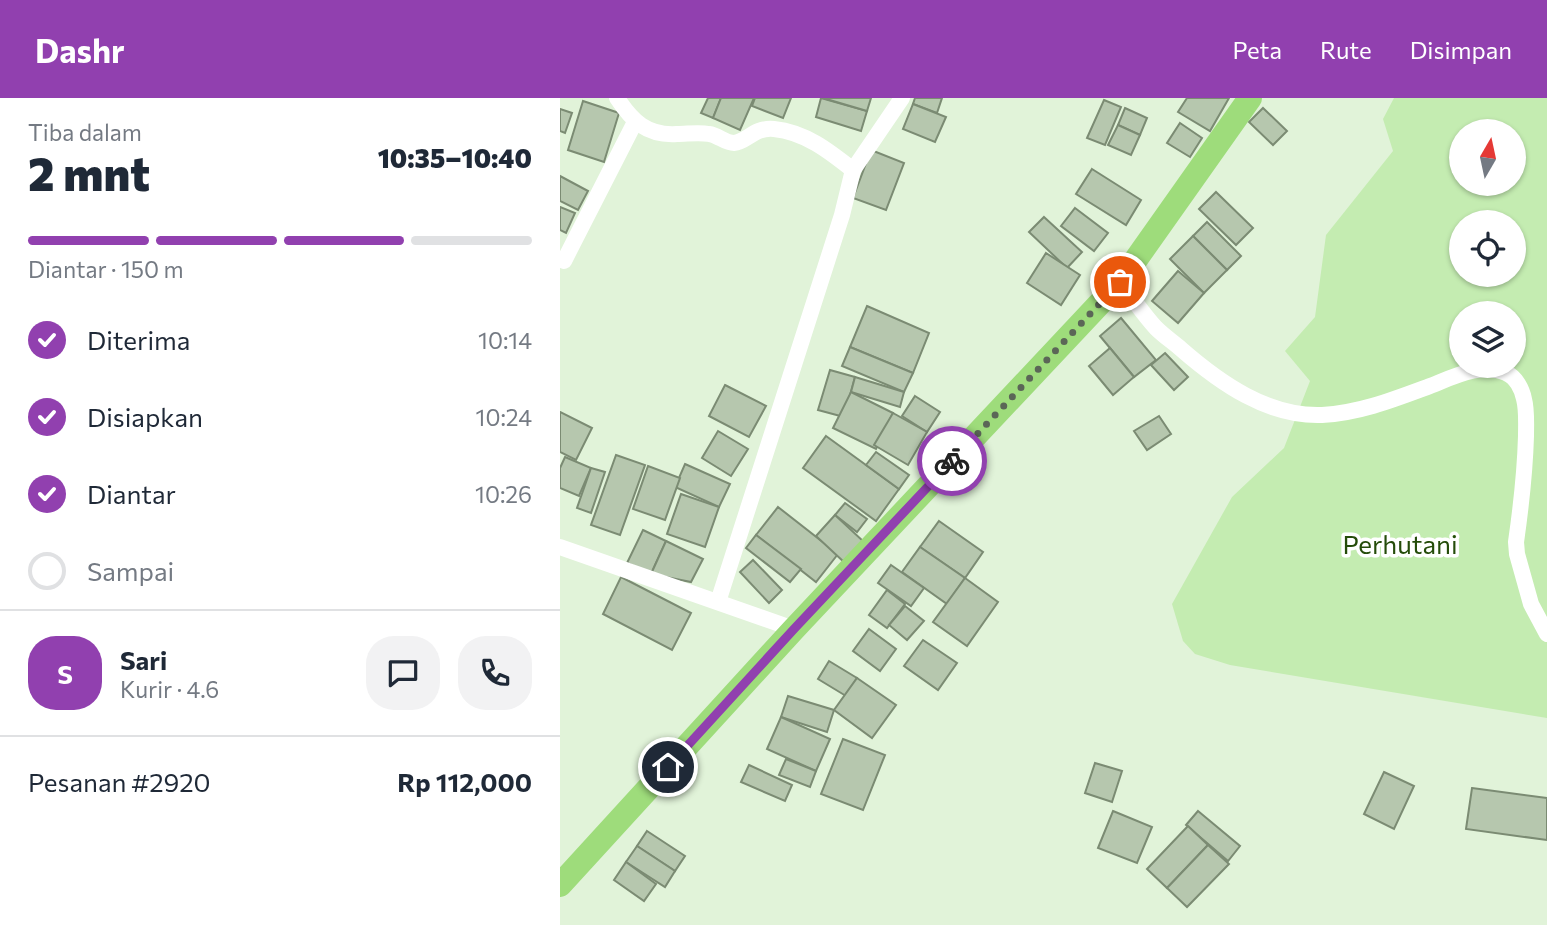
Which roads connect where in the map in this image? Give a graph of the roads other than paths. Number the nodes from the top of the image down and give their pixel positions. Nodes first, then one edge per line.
1 (617, 98) edge
2 (902, 98) edge
3 (1250, 98) edge
4 (635, 122) junction
5 (853, 170) junction
6 (564, 261) dead end
7 (1120, 282) junction
8 (560, 547) edge
9 (718, 602) junction
10 (794, 629) junction
11 (1547, 634) edge
12 (560, 885) edge

1 - 4 street
2 - 5 street
3 - 7 highway
4 - 5 street
4 - 6 street
5 - 9 street
7 - 10 highway
7 - 11 street
8 - 9 street
9 - 10 street
10 - 12 highway

